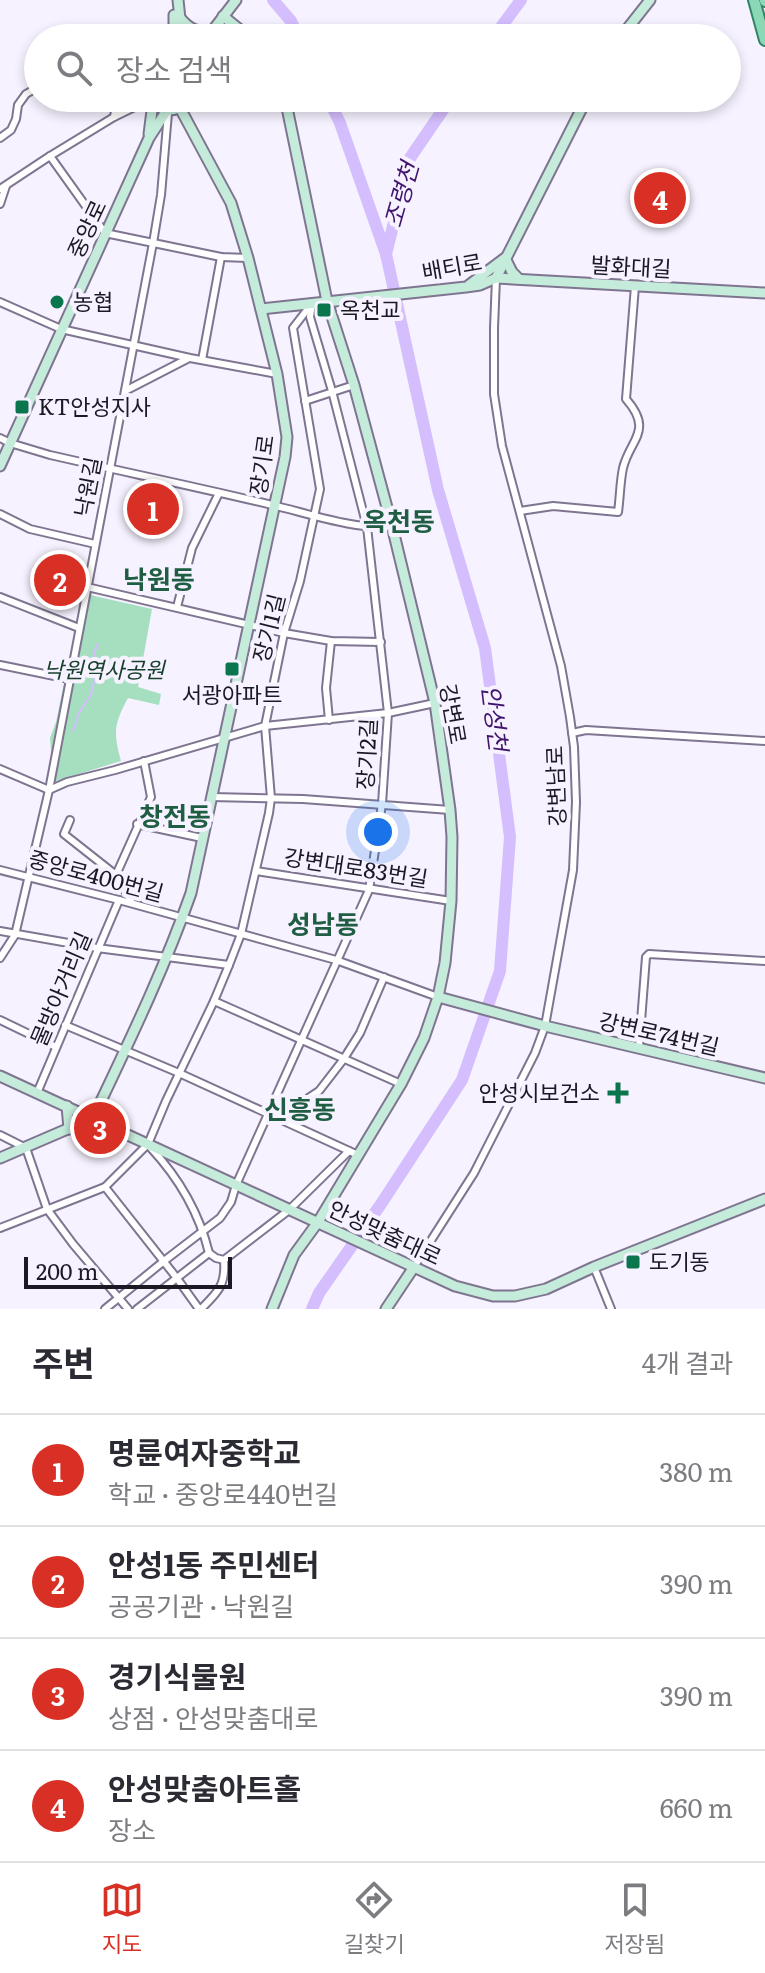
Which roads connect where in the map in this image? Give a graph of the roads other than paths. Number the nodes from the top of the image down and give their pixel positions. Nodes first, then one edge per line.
1 (175, 0) edge
2 (650, 0) edge
3 (754, 0) edge
4 (233, 4) edge
5 (223, 16) junction
6 (180, 18) junction
7 (175, 24) edge
8 (181, 24) edge
9 (186, 24) edge
10 (217, 24) edge
11 (232, 24) edge
12 (631, 24) edge
13 (765, 40) edge
14 (24, 97) edge
15 (115, 112) edge
16 (125, 112) edge
17 (150, 112) edge
18 (166, 112) edge
19 (167, 112) edge
20 (182, 112) edge
21 (288, 112) edge
22 (580, 112) edge
23 (114, 117) junction
24 (0, 138) edge
25 (149, 138) junction
26 (50, 156) junction
27 (3, 188) edge
28 (0, 204) edge
29 (105, 233) junction
30 (153, 243) junction
31 (221, 257) junction
32 (248, 258) junction
33 (505, 258) junction
34 (496, 278) junction
35 (519, 279) junction
36 (479, 281) junction
37 (635, 286) junction
38 (765, 293) edge
39 (330, 301) junction
40 (0, 302) edge
41 (312, 303) junction
42 (261, 309) junction
43 (61, 329) junction
44 (134, 346) junction
45 (190, 358) junction
46 (202, 360) junction
47 (277, 374) junction
48 (354, 385) junction
49 (125, 391) junction
50 (332, 391) junction
51 (305, 401) junction
52 (0, 438) edge
53 (10, 443) junction
54 (0, 466) edge
55 (111, 469) junction
56 (219, 493) junction
57 (275, 505) junction
58 (520, 511) junction
59 (0, 514) edge
60 (314, 515) junction
61 (392, 526) junction
62 (367, 527) junction
63 (95, 544) junction
64 (87, 587) junction
65 (0, 597) edge
66 (177, 607) junction
67 (249, 624) junction
68 (79, 628) junction
69 (284, 633) junction
70 (331, 641) junction
71 (381, 642) junction
72 (0, 665) edge
73 (69, 679) junction
74 (435, 703) junction
75 (388, 713) junction
76 (329, 720) junction
77 (265, 726) junction
78 (572, 733) junction
79 (225, 737) junction
80 (765, 741) edge
81 (144, 761) junction
82 (0, 769) edge
83 (49, 790) junction
84 (211, 797) junction
85 (271, 798) junction
86 (382, 804) junction
87 (450, 810) junction
88 (70, 820) dead end
89 (137, 824) junction
90 (202, 838) junction
91 (0, 870) edge
92 (256, 871) junction
93 (116, 875) junction
94 (29, 877) junction
95 (369, 890) junction
96 (119, 900) junction
97 (451, 901) junction
98 (132, 903) junction
99 (182, 917) junction
100 (0, 931) edge
101 (241, 934) junction
102 (15, 935) junction
103 (97, 948) junction
104 (166, 956) junction
105 (0, 958) edge
106 (336, 960) junction
107 (765, 961) edge
108 (229, 965) junction
109 (384, 977) junction
110 (440, 998) junction
111 (214, 1001) junction
112 (0, 1020) edge
113 (65, 1025) junction
114 (545, 1026) junction
115 (300, 1040) junction
116 (56, 1047) junction
117 (639, 1047) junction
118 (125, 1051) junction
119 (343, 1060) junction
120 (179, 1073) junction
121 (0, 1076) edge
122 (765, 1078) edge
123 (401, 1084) junction
124 (37, 1093) junction
125 (101, 1102) junction
126 (67, 1106) junction
127 (268, 1115) junction
128 (93, 1118) junction
129 (277, 1119) junction
130 (108, 1125) junction
131 (69, 1129) junction
132 (0, 1135) edge
133 (148, 1144) junction
134 (26, 1148) junction
135 (354, 1153) junction
136 (0, 1158) edge
137 (236, 1185) junction
138 (105, 1187) junction
139 (765, 1199) edge
140 (47, 1209) junction
141 (289, 1210) junction
142 (320, 1223) junction
143 (0, 1228) edge
144 (204, 1232) junction
145 (209, 1253) junction
146 (224, 1260) junction
147 (164, 1261) junction
148 (411, 1265) junction
149 (594, 1267) junction
150 (176, 1277) junction
151 (119, 1297) junction
152 (105, 1309) edge
153 (128, 1309) edge
154 (137, 1309) edge
155 (200, 1309) edge
156 (272, 1309) edge
157 (386, 1309) edge
158 (611, 1309) edge

1 - 6 main road
1 - 7 main road
2 - 12 main road
3 - 13 main road
4 - 5 main road
5 - 10 main road
5 - 11 main road
6 - 8 main road
6 - 9 main road
14 - 24 street
15 - 23 street
16 - 23 street
17 - 25 main road, 중앙로
18 - 25 main road, 중앙로
19 - 30 street, 낙원길
20 - 32 main road, 장기로
21 - 39 main road, 강변로
22 - 33 main road, 배티로
23 - 26 street
25 - 29 main road, 중앙로
26 - 27 street
26 - 29 street
27 - 28 street
29 - 30 street
29 - 43 main road, 중앙로
30 - 31 street
30 - 44 street, 낙원길
31 - 32 street
31 - 46 street
32 - 42 main road, 장기로
33 - 34 main road, 배티로
33 - 35 main road
33 - 36 main road
34 - 35 main road, 발화대길
34 - 36 main road, 배티로
34 - 58 street, 강변남로
35 - 37 main road, 발화대길
36 - 39 main road, 배티로
37 - 38 main road, 발화대길
37 - 58 street
39 - 41 main road, 배티로
39 - 48 main road, 강변로
40 - 43 street
41 - 42 main road, 배티로
41 - 50 street, 장기2길
41 - 51 street, 장기1길
42 - 47 main road, 장기로
43 - 44 street
43 - 53 main road, 중앙로
44 - 45 street
44 - 49 street, 낙원길
45 - 46 street
45 - 49 street
46 - 47 street
47 - 57 main road, 장기로
48 - 50 street
48 - 61 main road, 강변로
49 - 55 street, 낙원길
50 - 51 street
50 - 62 street, 장기2길
51 - 60 street, 장기1길
52 - 53 street
53 - 54 main road, 중앙로
53 - 55 street
55 - 56 street
55 - 63 street, 낙원길
56 - 57 street
56 - 66 street
57 - 60 street
57 - 67 main road, 장기로
58 - 78 street, 강변남로
59 - 63 street
60 - 62 street
60 - 69 street, 장기1길
61 - 62 street
61 - 74 main road, 강변로
62 - 71 street, 장기2길
63 - 64 street, 낙원길
64 - 66 street
64 - 68 street, 낙원길
65 - 68 street
66 - 67 street
67 - 69 street
67 - 79 main road, 장기로
68 - 73 street, 낙원길
69 - 70 street
69 - 77 street, 장기1길
70 - 71 street
70 - 76 street
71 - 75 street, 장기2길
72 - 73 street
73 - 83 street, 낙원길
74 - 75 street
74 - 87 main road, 강변로
75 - 76 street
75 - 86 street, 장기2길
76 - 77 street
77 - 79 street
77 - 85 street, 장기1길
78 - 80 street
78 - 114 street, 강변남로
79 - 81 street
79 - 84 main road, 장기로
81 - 83 street
81 - 89 street
82 - 83 street
83 - 94 street, 낙원길
84 - 85 street
84 - 90 main road, 장기로
85 - 86 street
85 - 92 street, 장기1길
86 - 87 street
86 - 95 street, 장기2길
87 - 97 main road, 강변로
88 - 93 street
89 - 90 street
89 - 93 street
90 - 99 main road, 장기로
91 - 94 street, 중앙로400번길
92 - 95 street, 강변대로83번길
92 - 101 street, 장기1길
93 - 98 street
94 - 96 street, 중앙로400번길
94 - 102 street, 낙원길
95 - 97 street, 강변대로83번길
95 - 106 street, 장기2길
96 - 98 street, 중앙로400번길
96 - 103 street, 물방아거리길
97 - 110 main road, 강변로
98 - 99 street, 중앙로400번길
99 - 101 street, 중앙로400번길
99 - 104 main road, 장기로
100 - 102 street
101 - 106 street, 중앙로400번길
101 - 108 street, 장기1길
102 - 103 street
102 - 105 street, 낙원길
103 - 104 street
103 - 113 street, 물방아거리길
104 - 108 street
104 - 118 main road, 장기로
106 - 109 street, 중앙로400번길
106 - 115 street, 장기2길
107 - 117 street
108 - 111 street, 장기1길
109 - 110 street, 중앙로400번길
109 - 119 street
110 - 114 main road, 강변로74번길
110 - 123 main road, 강변로
111 - 115 street
111 - 120 street, 장기1길
112 - 116 street
113 - 116 street, 물방아거리길
113 - 118 street
114 - 117 main road, 강변로74번길
114 - 148 street, 강변남로
115 - 119 street
115 - 127 street, 장기2길
116 - 124 street, 물방아거리길
117 - 122 main road, 강변로74번길
118 - 120 street
118 - 125 main road, 장기로
119 - 123 street
119 - 129 street
120 - 127 street
120 - 133 street, 장기1길
121 - 124 main road, 안성맞춤대로
123 - 135 main road, 강변로
124 - 126 main road, 안성맞춤대로
125 - 128 main road, 장기로
125 - 130 main road
126 - 128 main road, 안성맞춤대로
126 - 131 main road
127 - 129 street
127 - 137 street, 장기2길
128 - 130 main road, 안성맞춤대로
128 - 131 main road
129 - 135 street
130 - 131 main road
130 - 133 main road, 안성맞춤대로
131 - 134 main road
132 - 134 street
133 - 137 main road, 안성맞춤대로
133 - 138 street
133 - 144 street
134 - 136 main road
134 - 140 street
135 - 141 street
135 - 142 main road, 강변로
137 - 141 main road, 안성맞춤대로
137 - 144 street, 장기2길
138 - 140 street
138 - 147 street
139 - 149 main road, 안성맞춤대로
140 - 143 street
140 - 151 street
141 - 142 main road, 안성맞춤대로
141 - 146 street
142 - 148 main road, 안성맞춤대로
142 - 156 main road, 강변로
144 - 145 street
144 - 147 street, 장기2길
145 - 146 street
145 - 150 street
146 - 155 street
147 - 150 street
147 - 151 street, 장기2길
148 - 149 main road, 안성맞춤대로
148 - 157 main road
149 - 158 street
150 - 154 street
150 - 155 street
151 - 152 street, 장기2길
151 - 153 street

